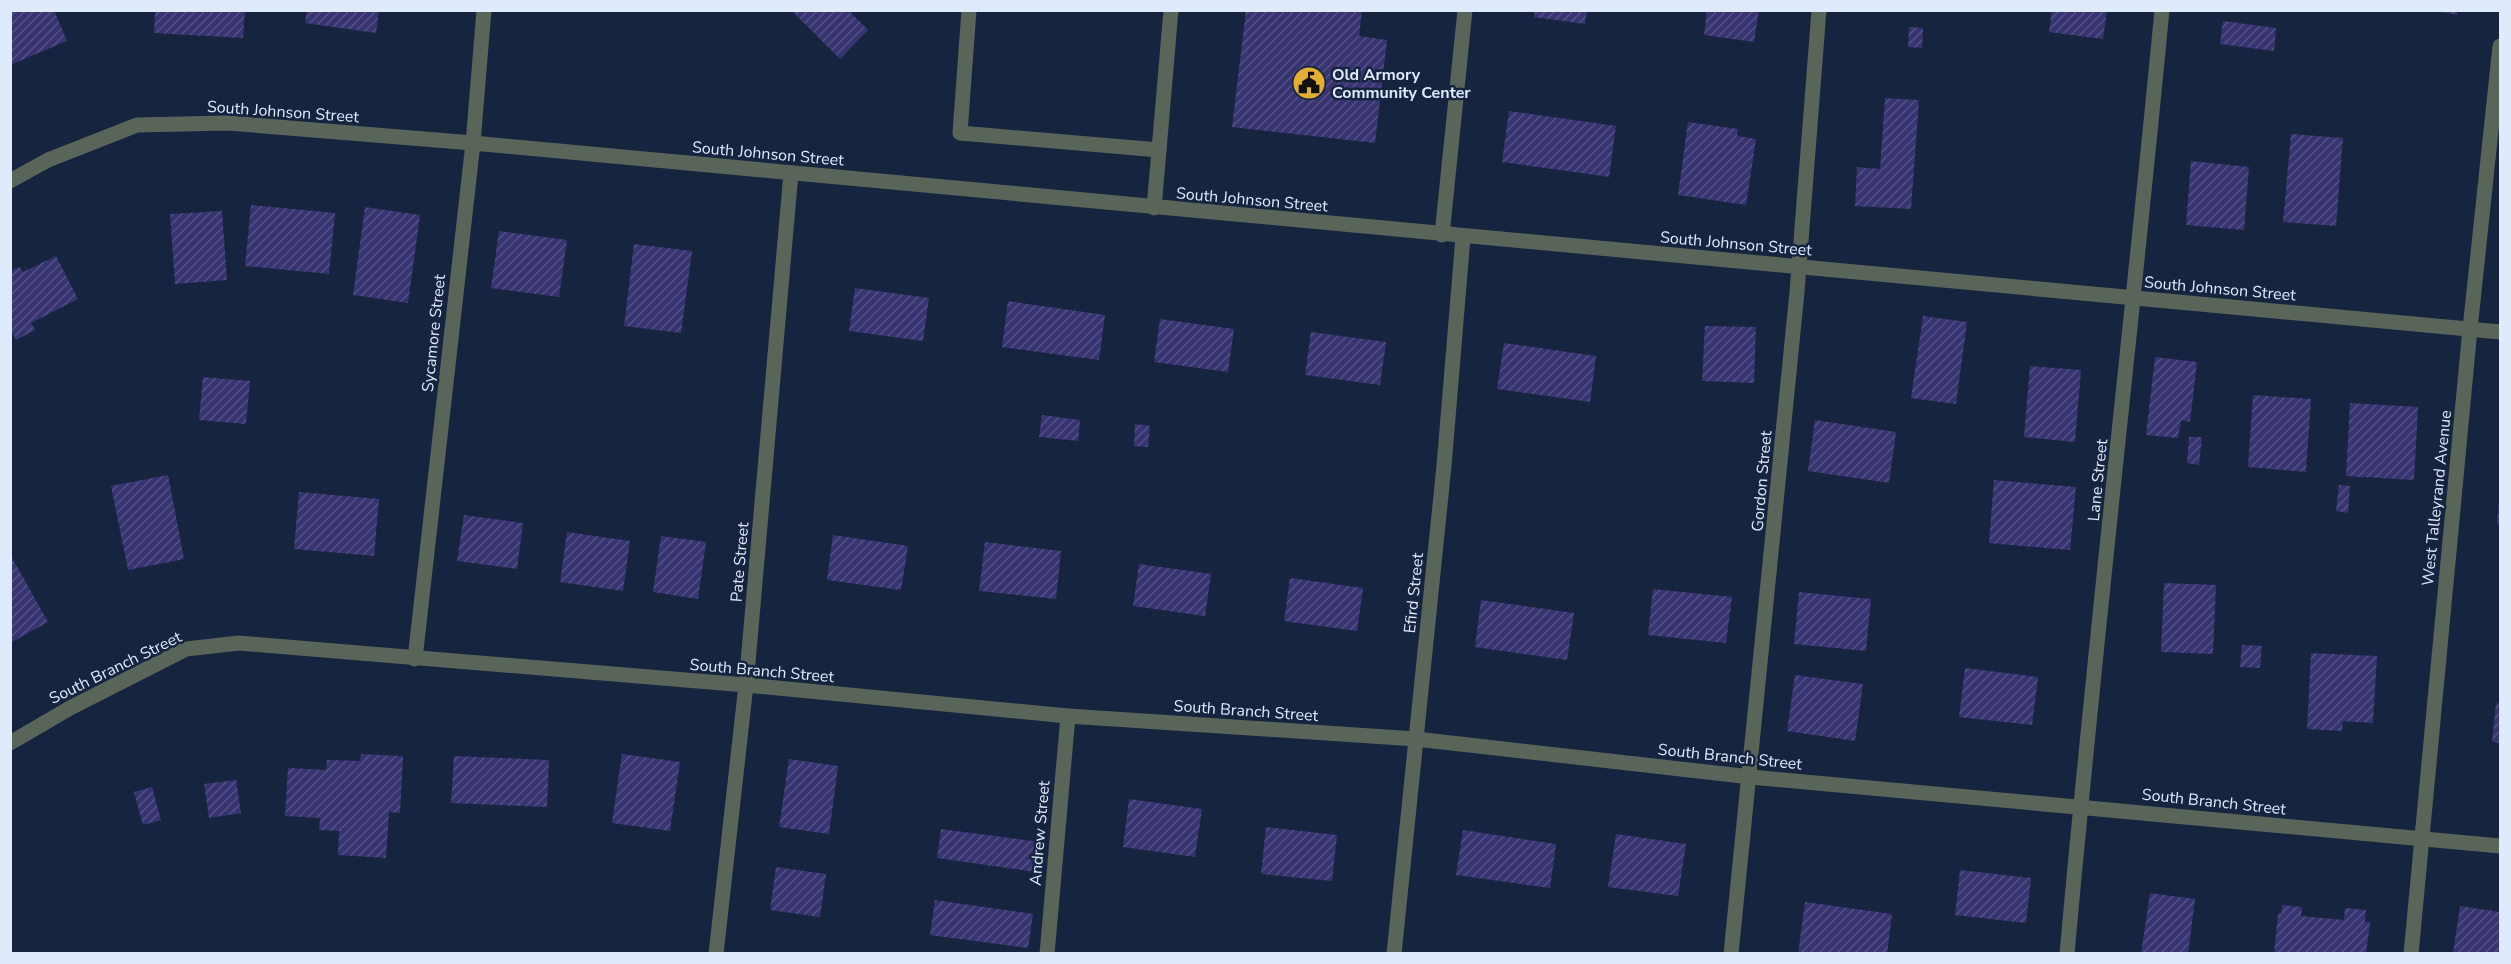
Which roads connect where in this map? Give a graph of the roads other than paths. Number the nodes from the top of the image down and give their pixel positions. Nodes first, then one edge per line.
1 (484, 10) edge
2 (969, 10) edge
3 (1171, 10) edge
4 (1464, 10) edge
5 (1819, 10) edge
6 (2162, 10) edge
7 (2500, 46) edge
8 (473, 143) junction
9 (1159, 150) junction
10 (792, 173) junction
11 (10, 181) edge
12 (1154, 208) junction
13 (1442, 235) junction
14 (1463, 237) junction
15 (1800, 267) junction
16 (2135, 298) junction
17 (2470, 329) junction
18 (2500, 332) edge
19 (415, 659) junction
20 (746, 685) junction
21 (1068, 716) junction
22 (1416, 739) junction
23 (10, 743) edge
24 (1751, 777) junction
25 (2080, 806) junction
26 (2420, 840) junction
27 (2500, 846) edge
28 (716, 954) edge
29 (1047, 954) edge
30 (1395, 954) edge
31 (1731, 954) edge
32 (2067, 954) edge
33 (2411, 954) edge

1 - 8 street, Sycamore Street
2 - 9 street
3 - 9 street
4 - 13 street
5 - 15 street, Gordon Street
6 - 16 street, Lane Street
7 - 17 street, West Talleyrand Avenue
8 - 10 street, South Johnson Street
8 - 11 street, South Johnson Street
8 - 19 street, Sycamore Street
9 - 12 street
10 - 12 street, South Johnson Street
10 - 20 street, Pate Street
12 - 13 street, South Johnson Street
13 - 14 street, South Johnson Street
14 - 15 street, South Johnson Street
14 - 22 street, Efird Street
15 - 16 street, South Johnson Street
15 - 24 street, Gordon Street
16 - 17 street, South Johnson Street
16 - 25 street, Lane Street
17 - 18 street, South Johnson Street
17 - 26 street, West Talleyrand Avenue
19 - 20 street, South Branch Street
19 - 23 street, South Branch Street
20 - 21 street, South Branch Street
20 - 28 street, Pate Street
21 - 22 street, South Branch Street
21 - 29 street, Andrew Street
22 - 24 street, South Branch Street
22 - 30 street, Efird Street
24 - 25 street, South Branch Street
24 - 31 street, Gordon Street
25 - 26 street, South Branch Street
25 - 32 street, Lane Street
26 - 27 street, South Branch Street
26 - 33 street, West Talleyrand Avenue

